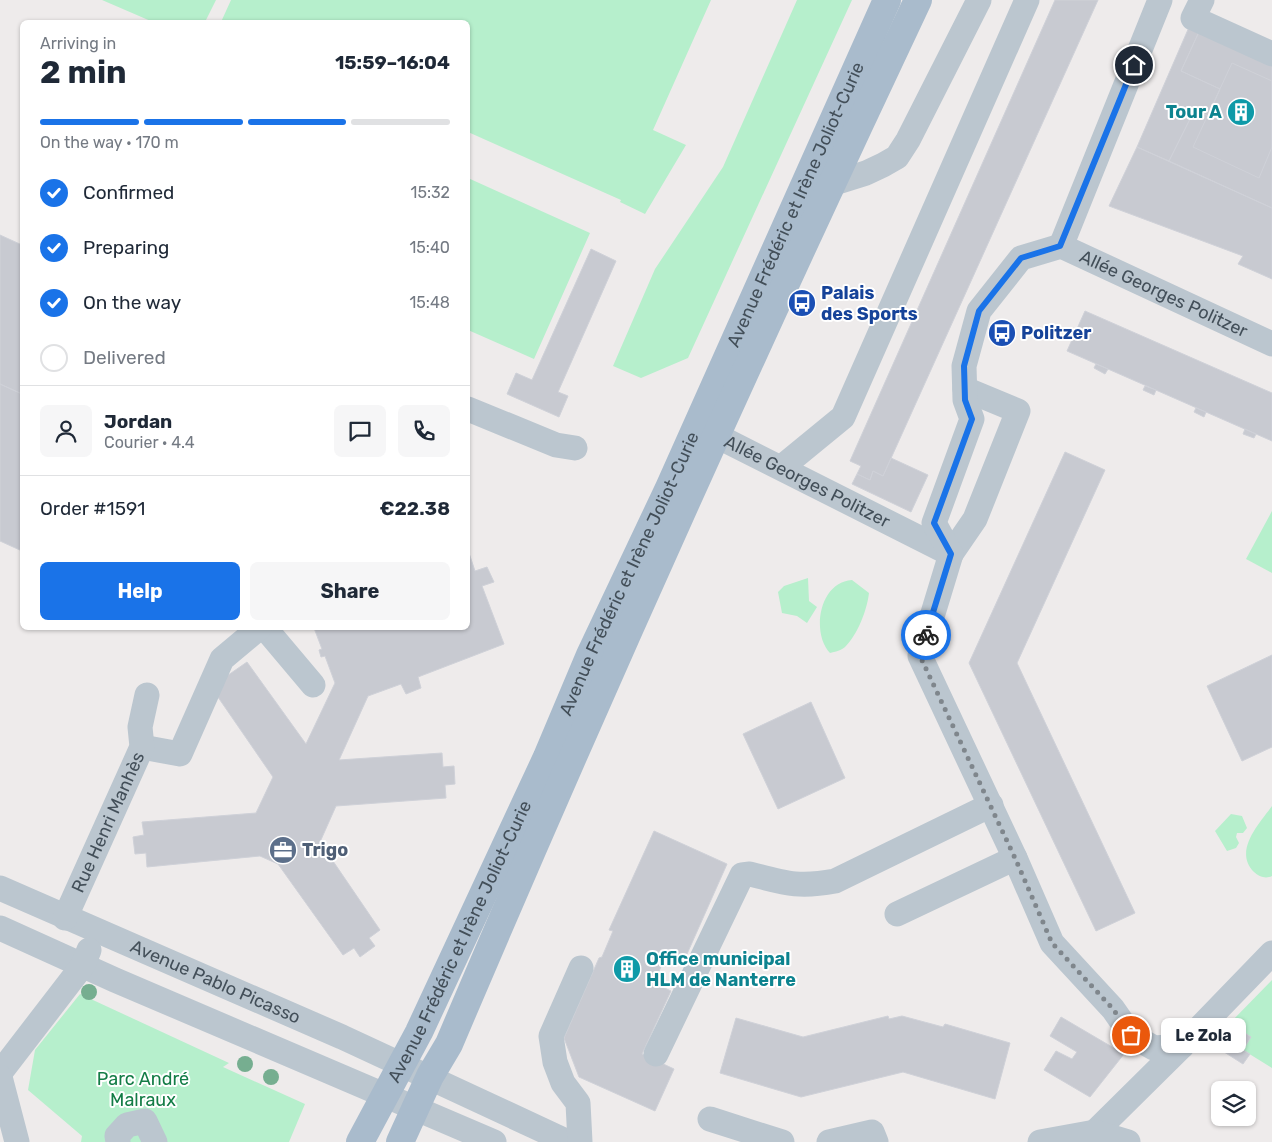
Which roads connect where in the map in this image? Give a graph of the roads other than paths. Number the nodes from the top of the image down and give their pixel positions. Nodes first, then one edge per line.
1 (887, 0) edge
2 (918, 0) edge
3 (979, 0) edge
4 (1027, 0) edge
5 (1160, 0) edge
6 (1202, 0) edge
7 (1272, 54) edge
8 (831, 184) junction
9 (1060, 246) junction
10 (1272, 344) edge
11 (965, 389) junction
12 (470, 410) edge
13 (717, 436) junction
14 (575, 448) dead end
15 (782, 467) junction
16 (951, 554) junction
17 (257, 630) edge
18 (267, 630) edge
19 (313, 686) dead end
20 (147, 695) dead end
21 (142, 747) junction
22 (991, 805) junction
23 (1015, 858) junction
24 (0, 888) edge
25 (897, 914) dead end
26 (65, 918) junction
27 (0, 928) edge
28 (96, 931) junction
29 (1272, 953) edge
30 (83, 966) junction
31 (581, 968) dead end
32 (1182, 1046) junction
33 (656, 1054) dead end
34 (402, 1064) junction
35 (0, 1073) edge
36 (430, 1076) junction
37 (0, 1077) edge
38 (386, 1096) junction
39 (415, 1109) junction
40 (710, 1119) dead end
41 (1095, 1132) junction
42 (17, 1142) edge
43 (118, 1142) edge
44 (155, 1142) edge
45 (360, 1142) edge
46 (400, 1142) edge
47 (494, 1142) edge
48 (568, 1142) edge
49 (580, 1142) edge
50 (782, 1142) edge
51 (829, 1142) edge
52 (876, 1142) edge
53 (1040, 1142) edge
54 (1128, 1142) edge

1 - 34 main road, Avenue Frédéric et Irène Joliot-Curie
2 - 8 main road, Avenue Frédéric et Irène Joliot-Curie
3 - 8 street
4 - 15 street
5 - 9 street
6 - 7 street
8 - 13 main road, Avenue Frédéric et Irène Joliot-Curie
9 - 10 street, Allée Georges Politzer
9 - 11 street, Allée Georges Politzer
11 - 16 street, Allée Georges Politzer
11 - 16 street
12 - 14 street
13 - 15 street, Allée Georges Politzer
13 - 36 main road, Avenue Frédéric et Irène Joliot-Curie
15 - 16 street, Allée Georges Politzer
16 - 22 street
17 - 21 street
18 - 19 street
20 - 21 street, Rue Henri Manhès
21 - 26 street, Rue Henri Manhès
22 - 23 street
22 - 33 street
23 - 25 street
23 - 32 street
24 - 26 street, Avenue Pablo Picasso
26 - 28 street, Avenue Pablo Picasso
27 - 30 street
28 - 30 street
28 - 34 street, Avenue Pablo Picasso
29 - 32 street
30 - 35 street
30 - 38 street
31 - 49 street
32 - 41 street
34 - 36 street, Avenue Pablo Picasso
34 - 38 main road, Avenue Frédéric et Irène Joliot-Curie
36 - 39 main road, Avenue Frédéric et Irène Joliot-Curie
36 - 48 street, Avenue Pablo Picasso
37 - 42 street
38 - 39 street
38 - 45 main road, Avenue Frédéric et Irène Joliot-Curie
39 - 46 main road, Avenue Frédéric et Irène Joliot-Curie
39 - 47 street
40 - 50 street
41 - 53 street
41 - 54 street
43 - 44 street
51 - 52 street

